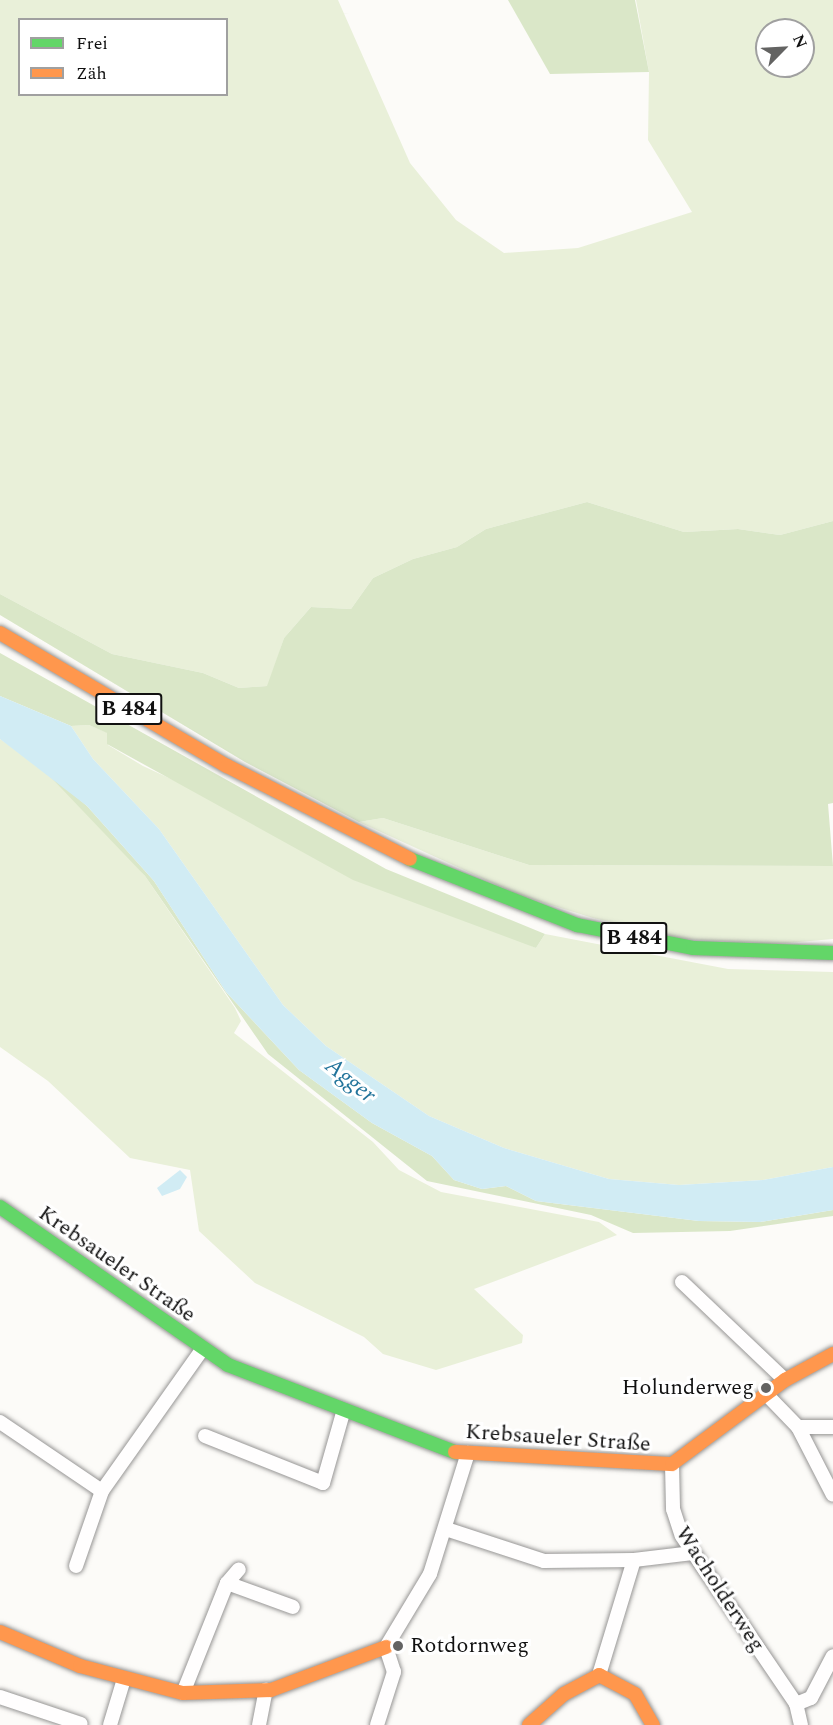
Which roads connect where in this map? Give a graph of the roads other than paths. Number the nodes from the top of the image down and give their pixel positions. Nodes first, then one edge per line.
1 (0, 633) edge
2 (833, 952) edge
3 (0, 1208) edge
4 (682, 1282) dead end
5 (202, 1350) junction
6 (833, 1354) edge
7 (785, 1380) junction
8 (767, 1395) junction
9 (343, 1413) junction
10 (0, 1422) edge
11 (798, 1427) junction
12 (833, 1427) edge
13 (205, 1436) dead end
14 (468, 1453) junction
15 (672, 1464) junction
16 (102, 1491) junction
17 (833, 1495) edge
18 (446, 1529) junction
19 (693, 1553) junction
20 (634, 1560) junction
21 (76, 1566) dead end
22 (239, 1569) dead end
23 (227, 1583) junction
24 (293, 1607) dead end
25 (3, 1639) edge
26 (386, 1647) junction
27 (833, 1656) edge
28 (599, 1675) junction
29 (124, 1679) junction
30 (266, 1690) junction
31 (183, 1693) junction
32 (0, 1697) edge
33 (796, 1704) junction
34 (81, 1724) edge
35 (110, 1725) edge
36 (259, 1725) edge
37 (377, 1725) edge
38 (529, 1725) edge
39 (653, 1725) edge
40 (801, 1725) edge

1 - 2 street, B 484
3 - 5 street, Krebsaueler Straße
4 - 7 street
5 - 9 street, Krebsaueler Straße
5 - 16 street
6 - 7 street, Krebsaueler Straße
7 - 8 street, Krebsaueler Straße
8 - 11 street
8 - 15 street, Krebsaueler Straße
9 - 13 street
9 - 14 street, Krebsaueler Straße
10 - 16 street
11 - 12 street
11 - 17 street
14 - 15 street, Krebsaueler Straße
14 - 18 street
15 - 19 street, Wacholderweg
16 - 21 street
18 - 20 street
18 - 26 street
19 - 20 street
19 - 33 street, Wacholderweg
20 - 28 street
22 - 23 street
23 - 24 street
23 - 31 street
25 - 29 street
26 - 30 street
26 - 37 street
27 - 33 street
28 - 38 street
28 - 39 street
29 - 31 street
29 - 35 street
30 - 31 street
30 - 36 street
32 - 34 street
33 - 40 street

